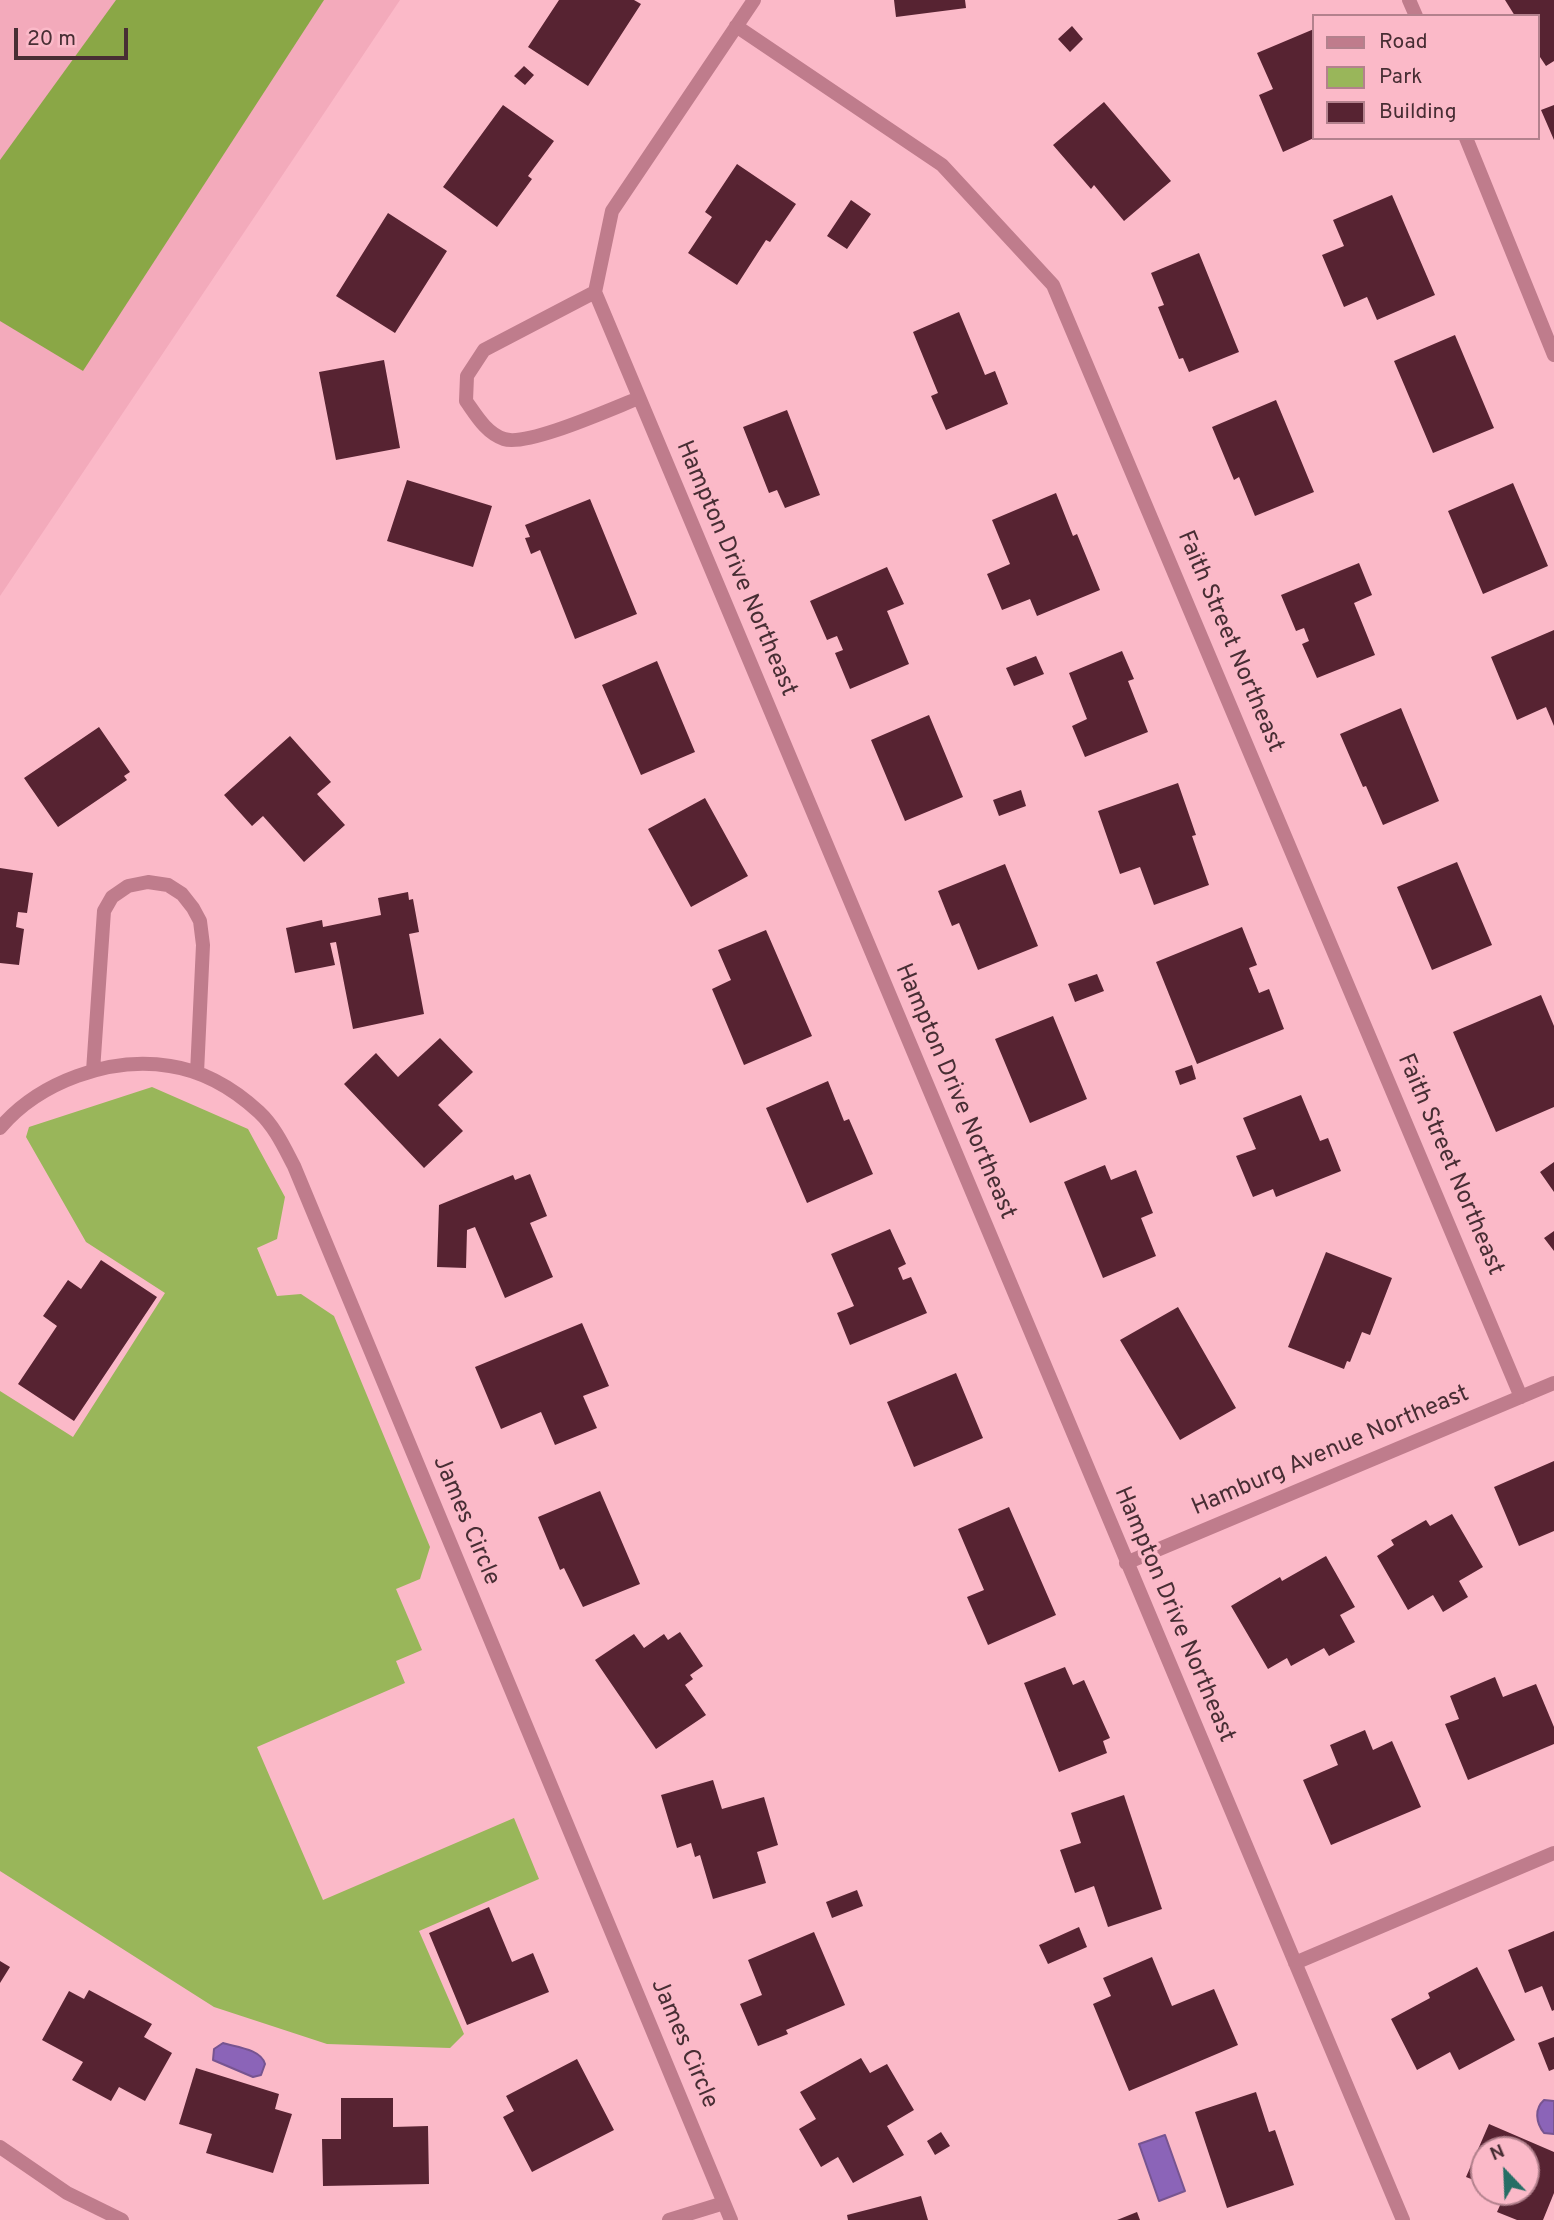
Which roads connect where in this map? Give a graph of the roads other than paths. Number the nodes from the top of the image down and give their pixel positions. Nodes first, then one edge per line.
1 (754, 0) edge
2 (736, 26) junction
3 (1467, 140) edge
4 (595, 292) junction
5 (1554, 355) edge
6 (639, 398) junction
7 (93, 1071) junction
8 (198, 1073) junction
9 (0, 1128) edge
10 (1554, 1383) edge
11 (1521, 1397) junction
12 (1126, 1563) junction
13 (1554, 1853) edge
14 (1295, 1963) junction
15 (0, 2147) edge
16 (724, 2203) junction
17 (122, 2220) edge
18 (668, 2220) edge
19 (731, 2220) edge
20 (1403, 2220) edge

1 - 2 street
2 - 4 street
2 - 11 street, Faith Street Northeast
3 - 5 street
4 - 6 street, Hampton Drive Northeast
4 - 6 street
6 - 12 street, Hampton Drive Northeast
7 - 8 street, James Circle
7 - 8 street
7 - 9 street, James Circle
8 - 16 street, James Circle
10 - 11 street, Hamburg Avenue Northeast
11 - 12 street, Hamburg Avenue Northeast
12 - 14 street, Hampton Drive Northeast
13 - 14 street
14 - 20 street, Hampton Drive Northeast
15 - 17 street
16 - 18 street
16 - 19 street, James Circle

